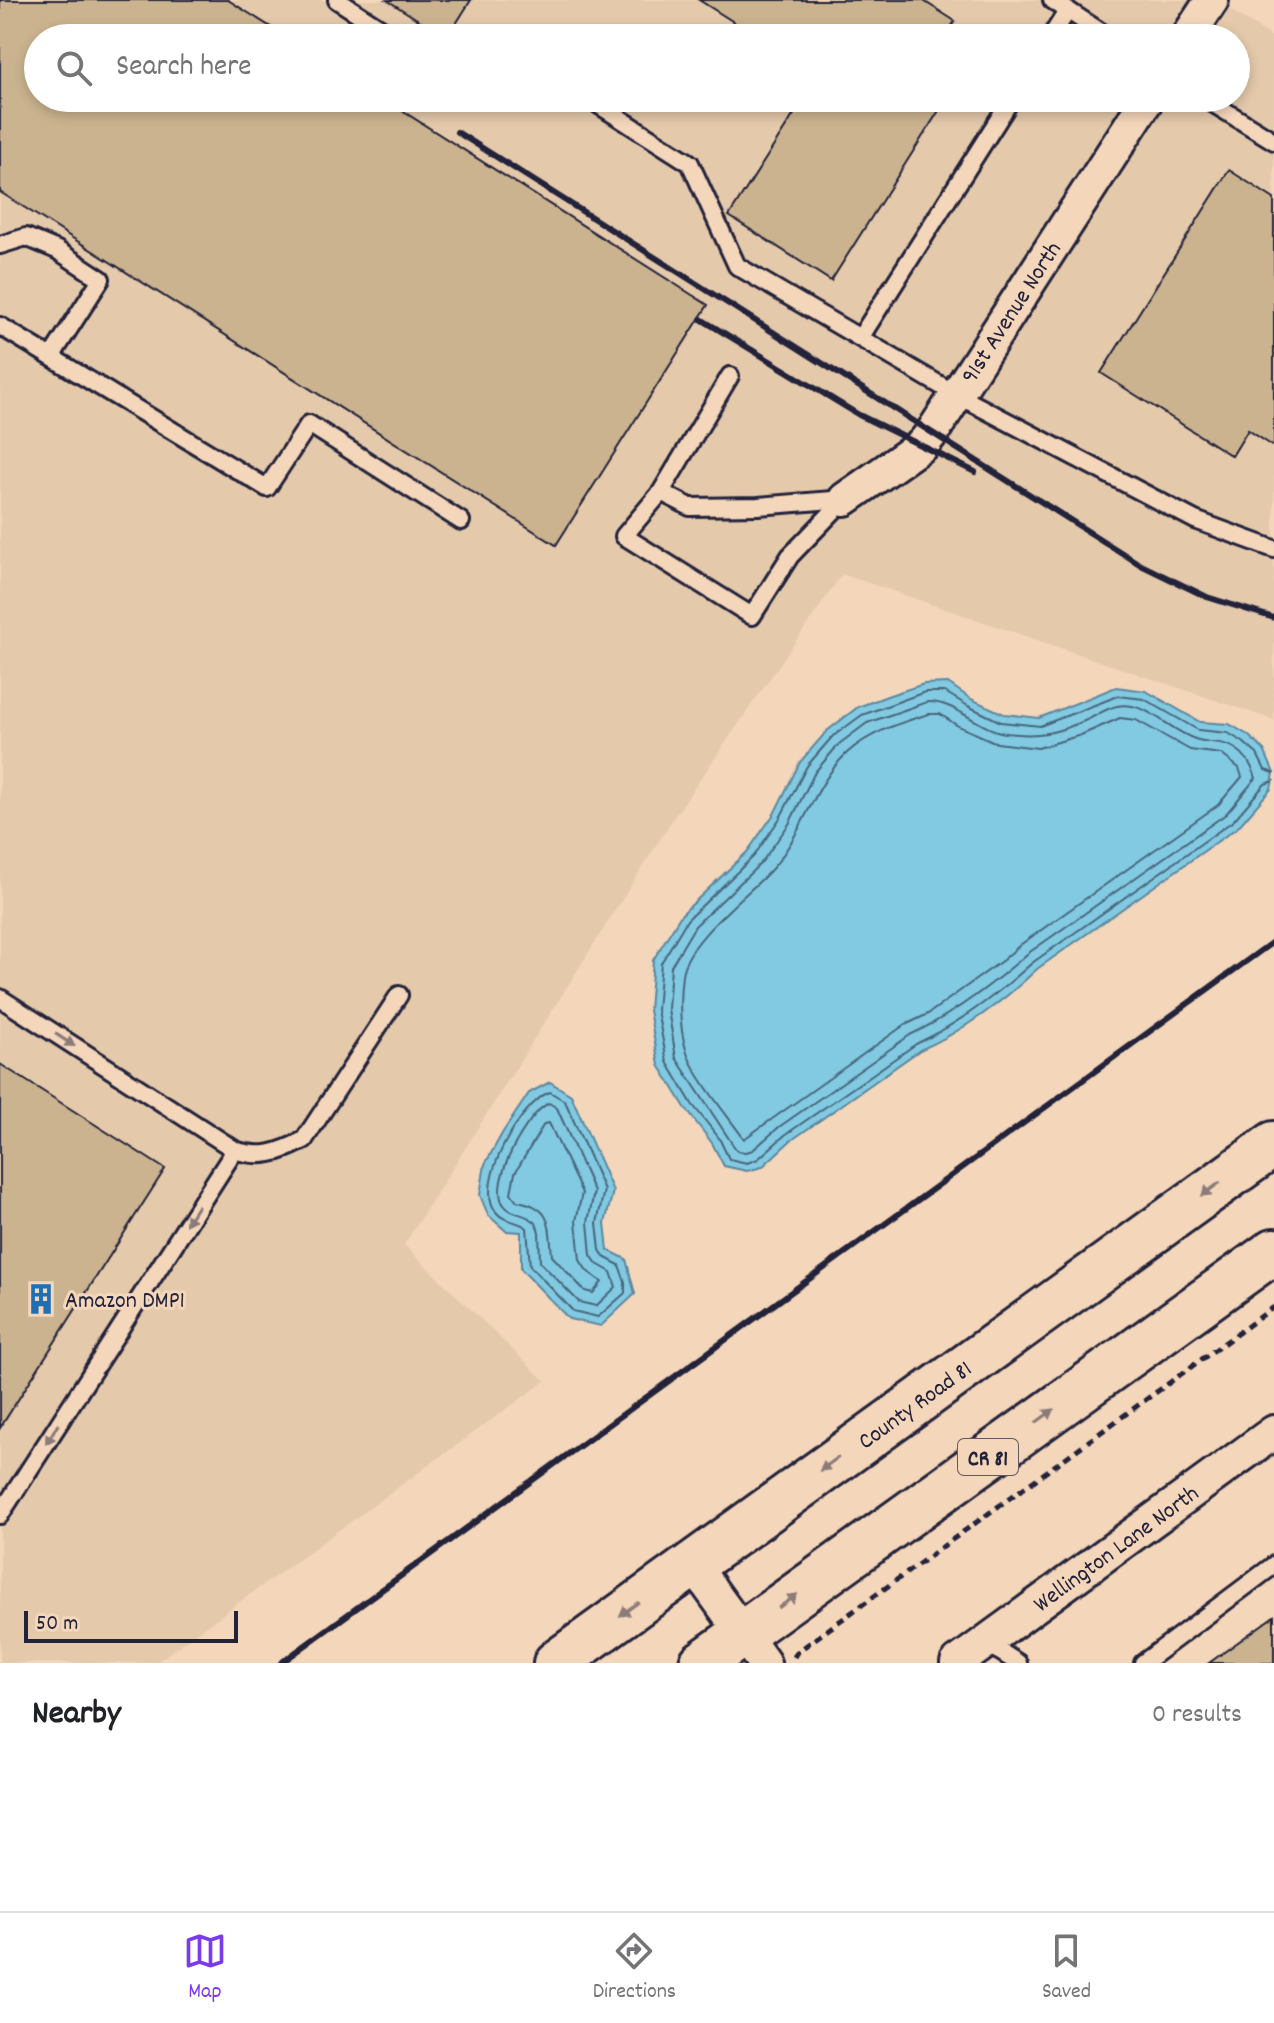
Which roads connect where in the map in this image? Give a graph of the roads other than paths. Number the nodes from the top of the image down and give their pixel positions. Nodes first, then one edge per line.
1 (337, 0) edge
2 (1052, 0) edge
3 (1212, 0) edge
4 (1068, 10) junction
5 (374, 24) edge
6 (1059, 24) edge
7 (1089, 24) edge
8 (1196, 24) edge
9 (610, 112) edge
10 (1003, 112) edge
11 (1139, 112) edge
12 (1227, 112) edge
13 (1274, 141) edge
14 (0, 245) edge
15 (0, 326) edge
16 (860, 338) junction
17 (51, 357) junction
18 (730, 376) dead end
19 (957, 395) junction
20 (661, 492) junction
21 (845, 499) junction
22 (461, 521) dead end
23 (1274, 549) edge
24 (399, 995) dead end
25 (0, 998) edge
26 (1274, 1144) edge
27 (235, 1150) junction
28 (1274, 1251) edge
29 (1274, 1432) edge
30 (0, 1515) edge
31 (692, 1563) junction
32 (1274, 1565) edge
33 (985, 1642) junction
34 (754, 1648) edge
35 (556, 1663) edge
36 (702, 1663) edge
37 (957, 1663) edge
38 (1018, 1663) edge
39 (1143, 1663) edge

1 - 5 lane
2 - 4 lane
3 - 8 street
4 - 6 lane
4 - 7 lane
9 - 16 lane
10 - 16 lane
11 - 19 street, 91st Avenue North
12 - 13 lane
14 - 17 lane
15 - 17 lane
16 - 19 lane
17 - 22 lane
18 - 20 lane
19 - 21 street, 91st Avenue North
19 - 23 lane
20 - 21 lane
20 - 21 lane
24 - 27 lane
25 -> 27 lane
26 -> 31 highway, County Road 81
27 -> 30 lane
34 -> 28 highway, CR 81
29 - 33 street, Wellington Lane North
31 - 34 street
31 -> 35 highway, County Road 81
32 - 39 lane
33 - 37 street, Wellington Lane North
33 - 38 lane
34 - 36 highway, CR 81

